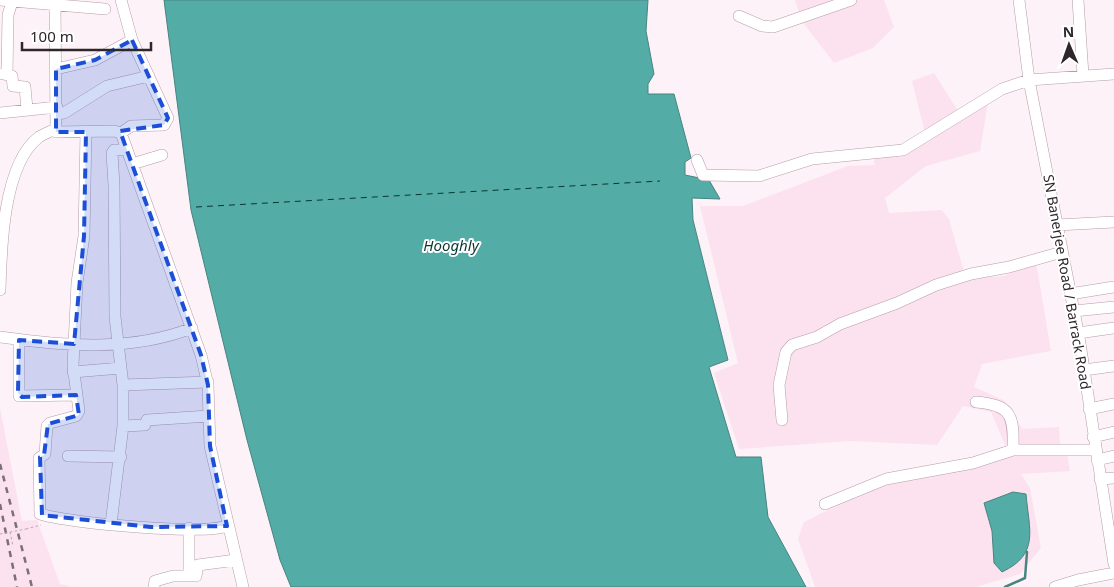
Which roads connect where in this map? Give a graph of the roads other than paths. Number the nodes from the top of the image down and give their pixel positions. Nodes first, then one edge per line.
1 (0, 0) edge
2 (121, 0) edge
3 (851, 0) edge
4 (1019, 0) edge
5 (1078, 0) edge
6 (12, 2) junction
7 (55, 3) edge
8 (105, 9) dead end
9 (739, 16) dead end
10 (132, 40) junction
11 (56, 69) junction
12 (4, 74) edge
13 (1114, 74) edge
14 (1083, 75) junction
15 (149, 76) junction
16 (1029, 80) junction
17 (27, 109) junction
18 (57, 111) junction
19 (0, 113) edge
20 (56, 129) junction
21 (86, 132) junction
22 (121, 133) junction
23 (127, 149) junction
24 (162, 155) dead end
25 (697, 160) dead end
26 (132, 164) junction
27 (1114, 222) edge
28 (1057, 225) junction
29 (1062, 252) junction
30 (1114, 287) edge
31 (0, 290) edge
32 (1070, 294) junction
33 (1114, 307) edge
34 (1074, 311) junction
35 (192, 328) junction
36 (1114, 328) edge
37 (1078, 333) junction
38 (0, 337) edge
39 (20, 340) junction
40 (74, 344) junction
41 (118, 344) junction
42 (1114, 366) edge
43 (121, 368) junction
44 (1084, 370) junction
45 (73, 372) junction
46 (208, 382) junction
47 (123, 385) junction
48 (76, 395) junction
49 (976, 402) dead end
50 (1114, 404) edge
51 (1089, 409) junction
52 (209, 416) junction
53 (782, 420) dead end
54 (123, 426) junction
55 (1114, 432) edge
56 (1094, 437) junction
57 (1013, 450) junction
58 (1096, 455) junction
59 (68, 456) dead end
60 (1114, 456) edge
61 (121, 457) junction
62 (1114, 478) edge
63 (1100, 479) junction
64 (825, 504) dead end
65 (112, 524) junction
66 (227, 526) junction
67 (189, 528) junction
68 (1113, 556) edge
69 (236, 560) junction
70 (1114, 573) edge
71 (189, 576) junction
72 (154, 587) edge
73 (243, 587) edge
74 (1055, 587) edge

1 - 6 street
2 - 10 street
3 - 9 street
4 - 16 street, SN Banerjee Road / Barrack Road
5 - 14 street
6 - 7 street
6 - 12 street
7 - 8 street
7 - 11 street
10 - 11 street
10 - 15 street
11 - 18 street
12 - 17 street
13 - 14 street
14 - 16 street
15 - 18 street
15 - 22 street
16 - 25 street
16 - 28 street, SN Banerjee Road / Barrack Road
17 - 18 street
17 - 19 street
18 - 20 street
20 - 21 street
20 - 31 street
21 - 22 street
21 - 40 street
22 - 23 street
23 - 26 street
23 - 41 street
24 - 26 street
26 - 35 street
27 - 28 street
28 - 29 street, SN Banerjee Road / Barrack Road
29 - 32 street, SN Banerjee Road / Barrack Road
29 - 53 street
30 - 32 street
32 - 34 street, SN Banerjee Road / Barrack Road
33 - 34 street
34 - 37 street, SN Banerjee Road / Barrack Road
35 - 41 street
35 - 46 street
36 - 37 street
37 - 44 street, SN Banerjee Road / Barrack Road
38 - 39 street
39 - 40 street
39 - 48 street
40 - 41 street
40 - 45 street
41 - 43 street
42 - 44 street
43 - 45 street
43 - 47 street
44 - 51 street, SN Banerjee Road / Barrack Road
45 - 48 street
46 - 47 street
46 - 52 street
47 - 54 street
48 - 65 street
49 - 57 street
50 - 51 street
51 - 56 street, SN Banerjee Road / Barrack Road
52 - 54 street
52 - 66 street
54 - 61 street
55 - 56 street
56 - 58 street, SN Banerjee Road / Barrack Road
57 - 58 street
57 - 64 street
58 - 60 street
58 - 63 street, SN Banerjee Road / Barrack Road
59 - 61 street
61 - 65 street
62 - 63 street
63 - 68 street, SN Banerjee Road / Barrack Road
65 - 67 street
66 - 67 street
66 - 69 street
67 - 71 street
69 - 71 street
69 - 73 street
70 - 74 street
71 - 72 street

